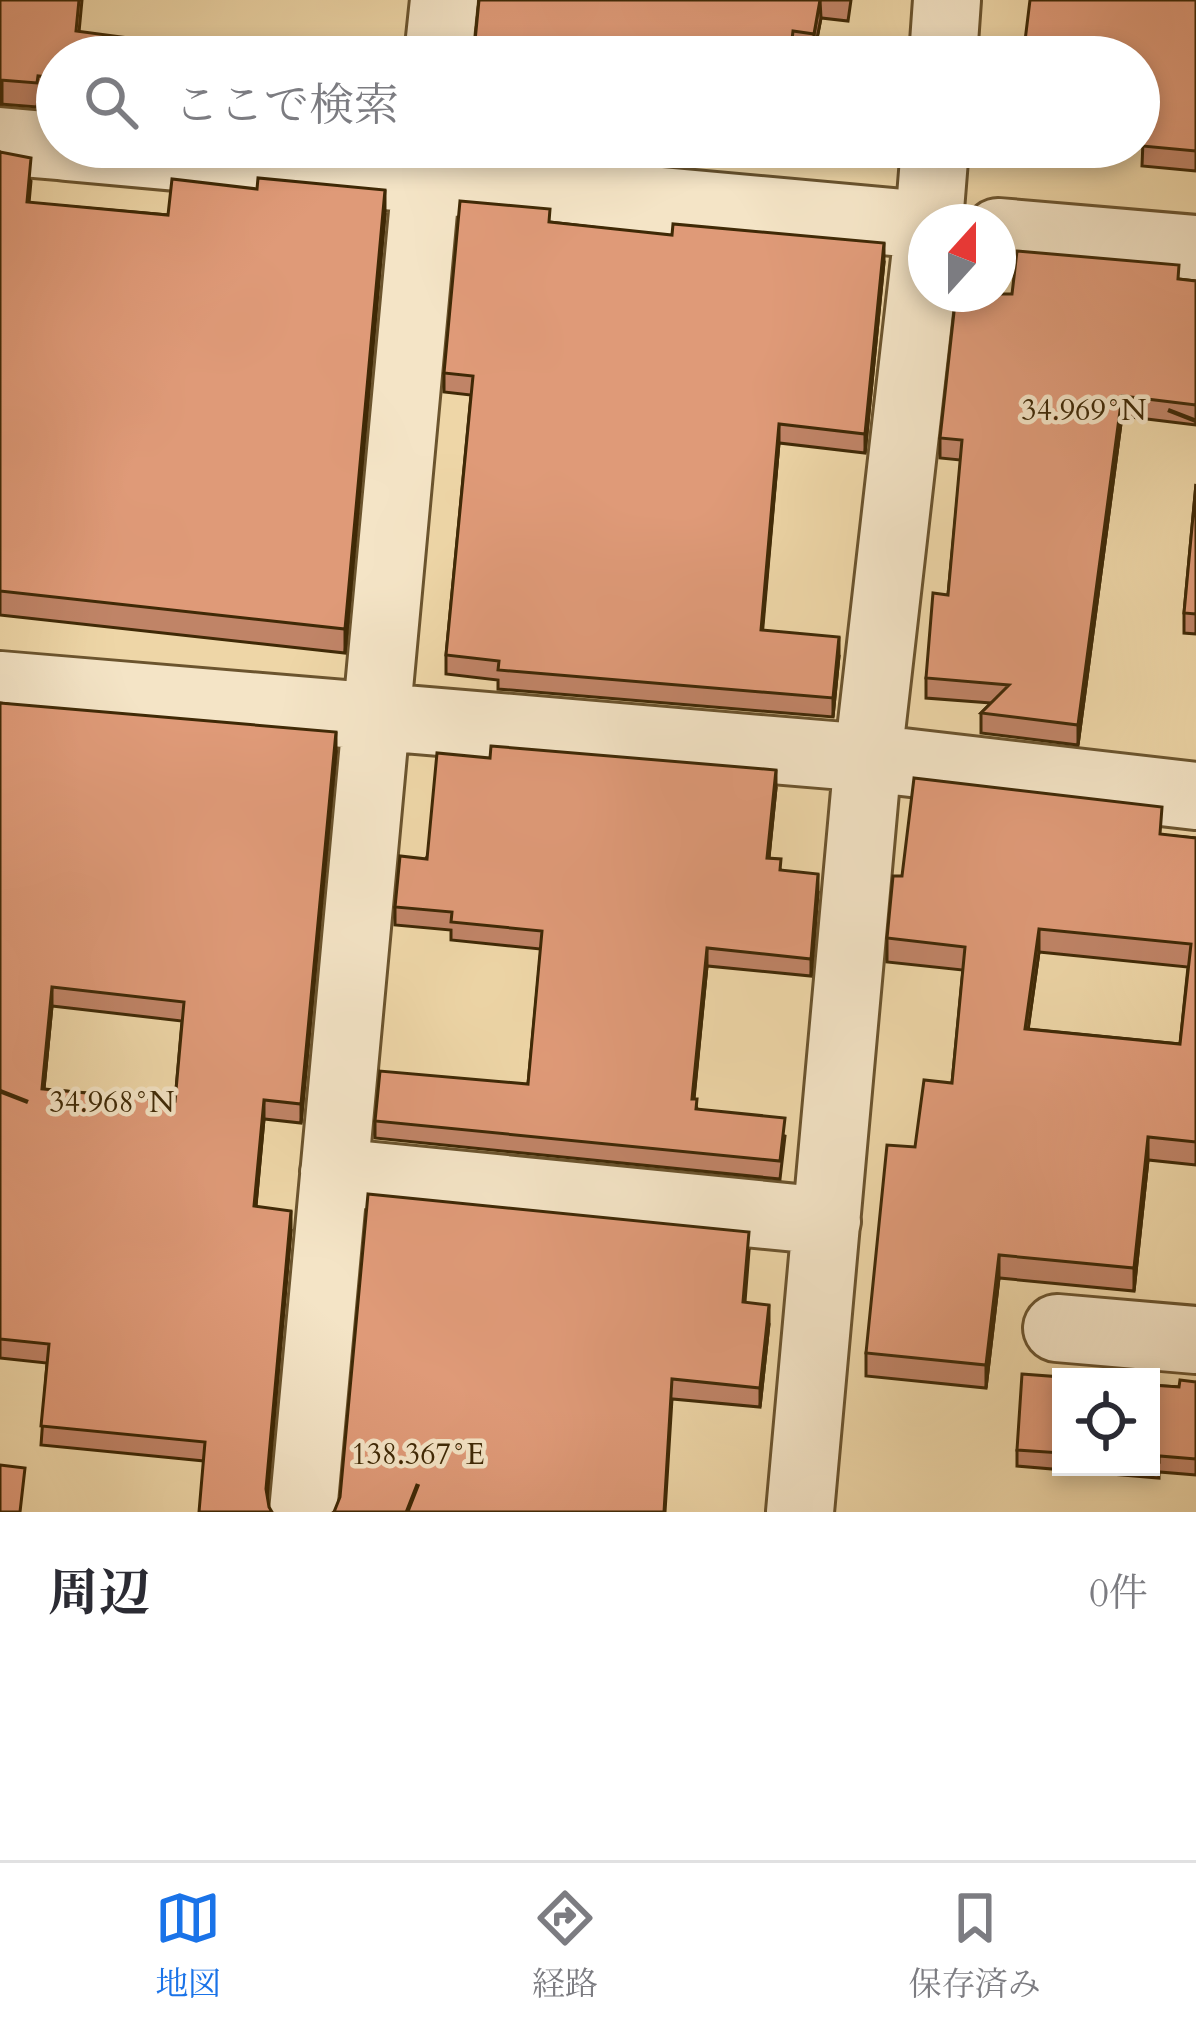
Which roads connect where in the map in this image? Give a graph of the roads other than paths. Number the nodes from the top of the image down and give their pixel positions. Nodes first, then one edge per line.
1 (444, 0) edge
2 (947, 0) edge
3 (440, 36) edge
4 (944, 36) edge
5 (0, 141) edge
6 (36, 145) edge
7 (427, 168) edge
8 (460, 168) edge
9 (933, 168) edge
10 (930, 204) edge
11 (908, 222) edge
12 (1016, 234) edge
13 (1196, 249) edge
14 (919, 312) edge
15 (0, 685) edge
16 (374, 718) junction
17 (868, 758) junction
18 (1196, 796) edge
19 (334, 1172) junction
20 (826, 1221) junction
21 (1057, 1328) dead end
22 (1196, 1340) edge
23 (303, 1512) edge
24 (800, 1512) edge

1 - 3 street
2 - 4 street
5 - 6 street
7 - 16 street
8 - 11 street
9 - 10 street
12 - 13 street
14 - 17 street
15 - 16 street
16 - 17 street
16 - 19 street
17 - 18 street
17 - 20 street
19 - 20 street
19 - 23 street
20 - 24 street
21 - 22 street

